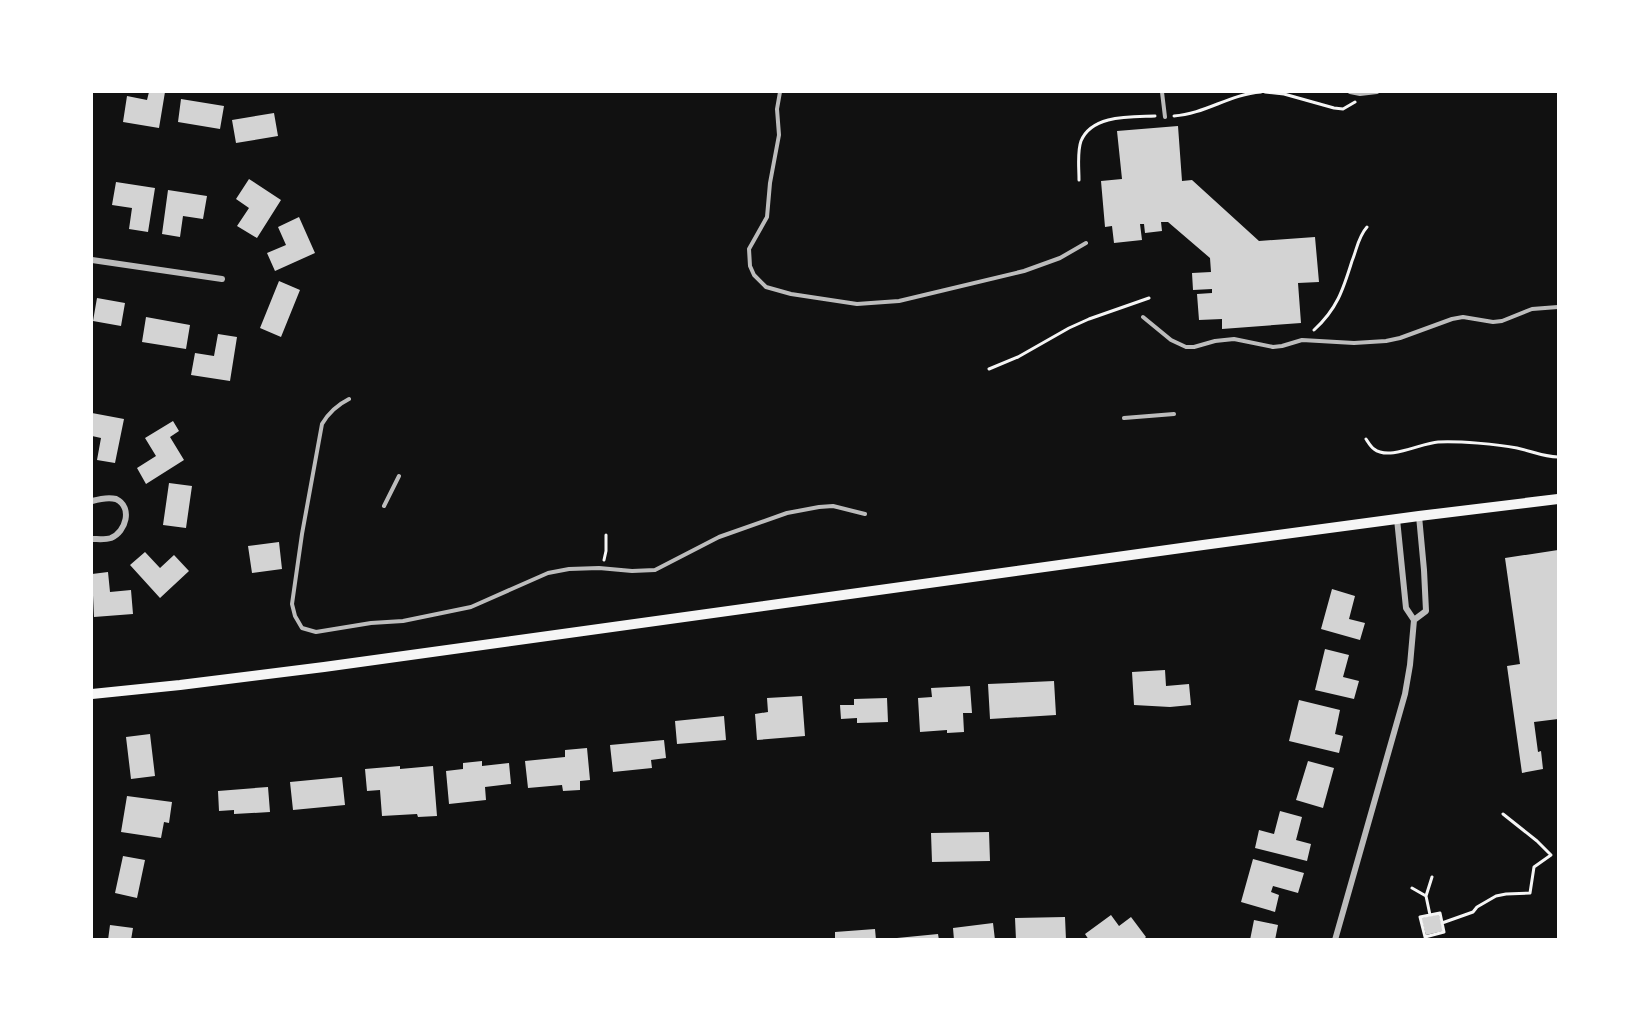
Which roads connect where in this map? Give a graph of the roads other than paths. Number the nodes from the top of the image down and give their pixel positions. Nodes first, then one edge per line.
1 (780, 92) edge
2 (1162, 92) edge
3 (1350, 92) edge
4 (1377, 92) edge
5 (1165, 117) road end
6 (1086, 243) dead end
7 (92, 260) edge
8 (222, 279) dead end
9 (1558, 307) edge
10 (1143, 317) dead end
11 (349, 399) dead end
12 (1174, 414) dead end
13 (1124, 418) dead end
14 (399, 476) dead end
15 (1558, 499) edge
16 (92, 501) edge
17 (384, 506) dead end
18 (865, 514) dead end
19 (1419, 516) junction
20 (1397, 519) junction
21 (92, 539) edge
22 (1414, 620) junction
23 (92, 694) edge
24 (1335, 939) edge

1 - 6 lane
2 - 5 lane
3 - 4 lane
7 - 8 street
9 - 10 lane
11 - 18 lane
12 - 13 lane
14 - 17 lane
15 - 19 main road
16 - 21 street
19 - 20 main road
19 - 22 street
20 - 22 street
20 - 23 main road
22 - 24 street

